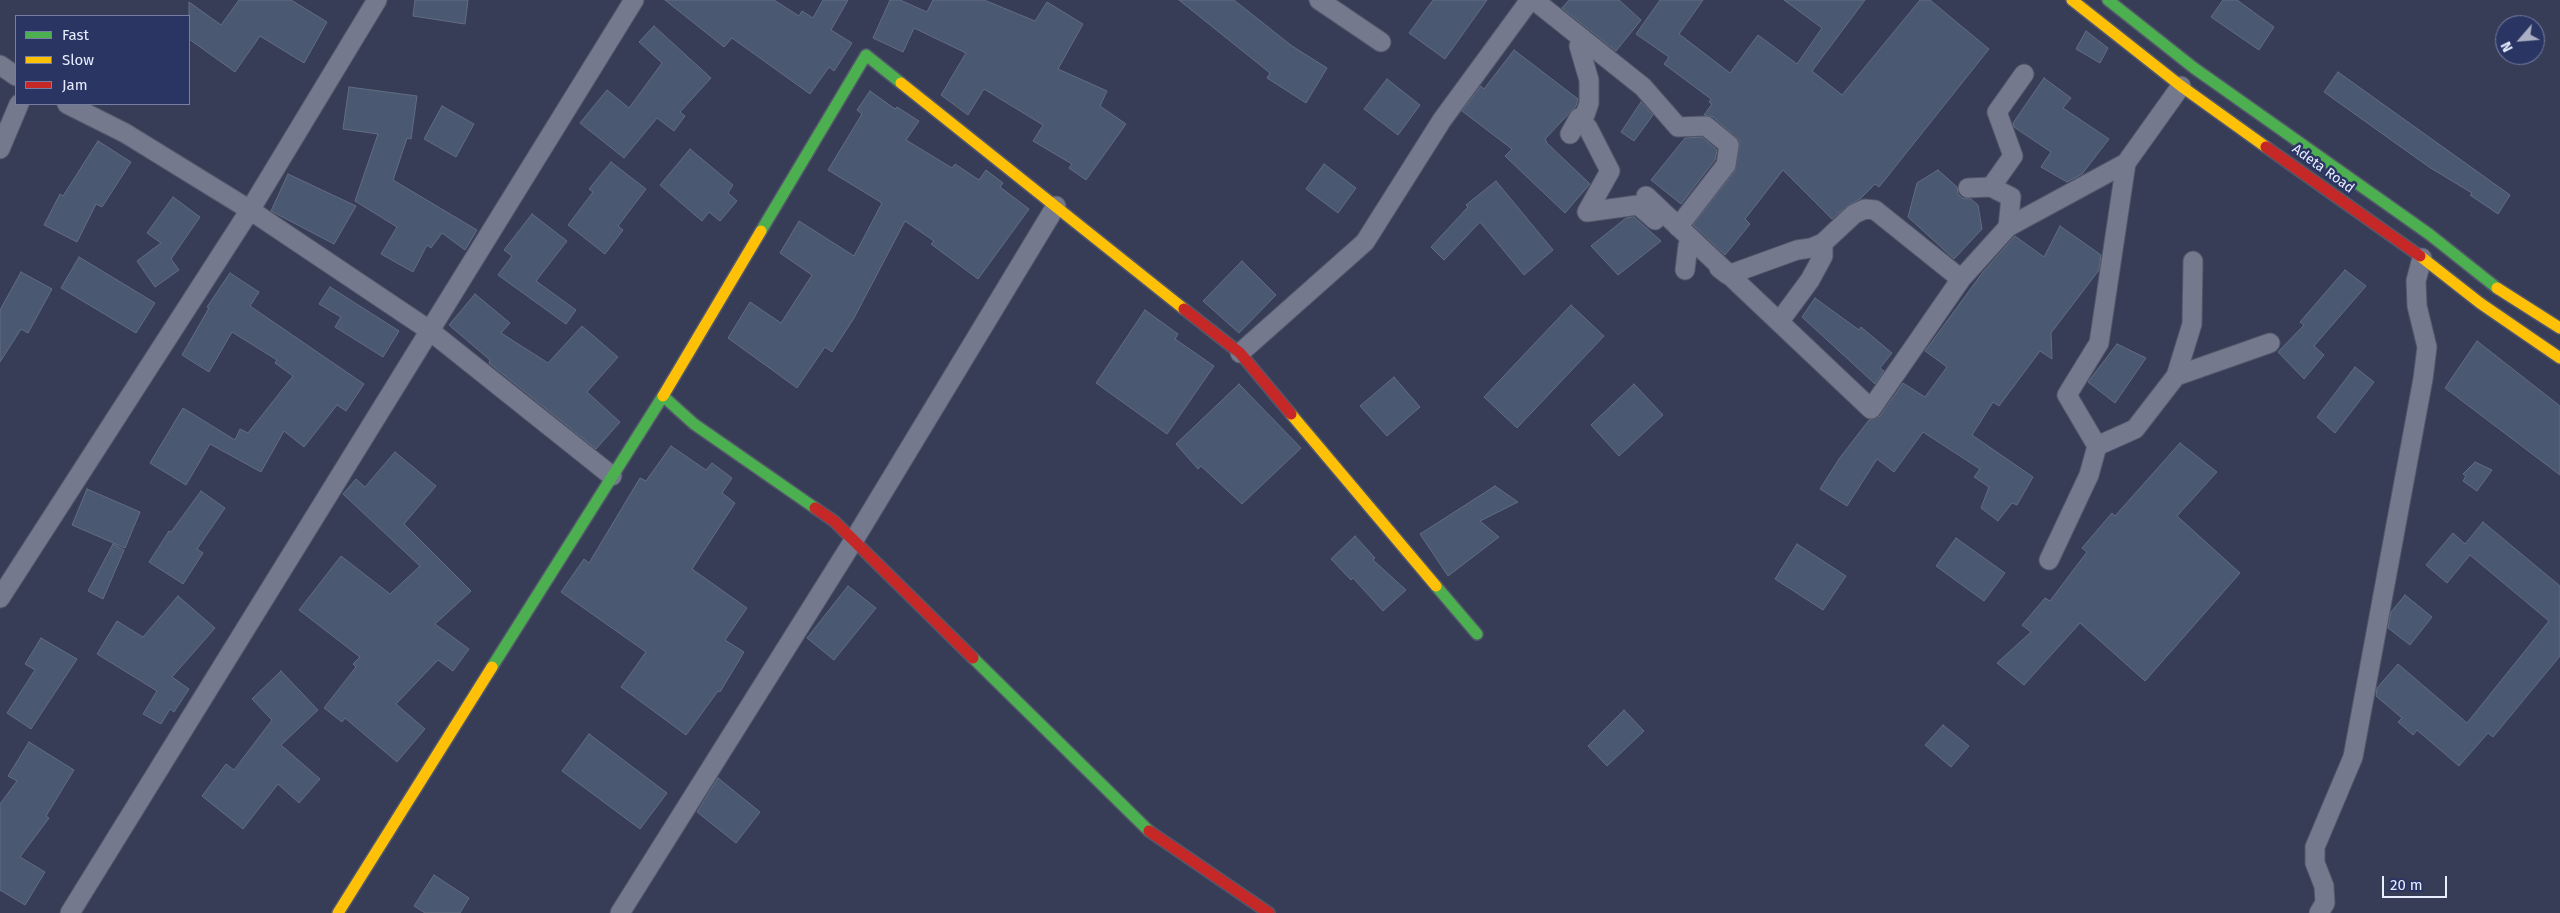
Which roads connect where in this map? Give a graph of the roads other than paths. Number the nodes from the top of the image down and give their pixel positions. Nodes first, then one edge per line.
1 (377, 0) edge
2 (634, 0) edge
3 (1319, 0) edge
4 (1530, 0) edge
5 (1534, 0) edge
6 (2072, 0) edge
7 (2108, 0) edge
8 (1582, 38) junction
9 (1381, 42) dead end
10 (0, 65) edge
11 (2024, 74) dead end
12 (15, 75) edge
13 (2180, 86) junction
14 (20, 105) edge
15 (69, 105) edge
16 (1579, 118) junction
17 (1570, 134) dead end
18 (0, 148) edge
19 (2126, 163) junction
20 (1991, 187) junction
21 (1968, 188) dead end
22 (1646, 196) dead end
23 (1056, 206) junction
24 (250, 210) junction
25 (1664, 227) junction
26 (2008, 227) junction
27 (1823, 243) junction
28 (1688, 245) junction
29 (2422, 258) junction
30 (2193, 261) dead end
31 (1685, 270) dead end
32 (1728, 275) junction
33 (1960, 279) junction
34 (1779, 322) junction
35 (2560, 328) edge
36 (429, 330) junction
37 (2270, 343) dead end
38 (1240, 352) junction
39 (2560, 358) edge
40 (2176, 376) junction
41 (663, 396) junction
42 (2097, 446) junction
43 (612, 476) junction
44 (854, 540) junction
45 (2049, 560) dead end
46 (0, 598) edge
47 (1477, 634) dead end
48 (70, 913) edge
49 (338, 913) edge
50 (620, 913) edge
51 (1269, 913) edge
52 (2319, 913) edge

1 - 24 street
2 - 36 street
3 - 9 street
4 - 38 street
5 - 8 street
6 - 13 street, Adeta Road
7 - 35 street, Adeta Road
8 - 16 street
8 - 25 street
10 - 12 street
11 - 20 street
13 - 19 street
13 - 29 street, Adeta Road
14 - 18 street
15 - 24 street
16 - 17 street
16 - 25 street
19 - 26 street
19 - 42 street
20 - 21 street
20 - 26 street
22 - 25 street
23 - 38 street
23 - 41 street
23 - 44 street
24 - 36 street
24 - 46 street
25 - 28 street
25 - 32 street
26 - 33 street
27 - 32 street
27 - 33 street
27 - 34 street
28 - 31 street
28 - 32 street
29 - 39 street, Adeta Road
29 - 52 street
30 - 40 street
32 - 34 street
33 - 34 street
36 - 43 street
36 - 48 street
37 - 40 street
38 - 47 street
40 - 42 street
41 - 43 street
41 - 44 street
42 - 45 street
43 - 49 street
44 - 50 street
44 - 51 street

